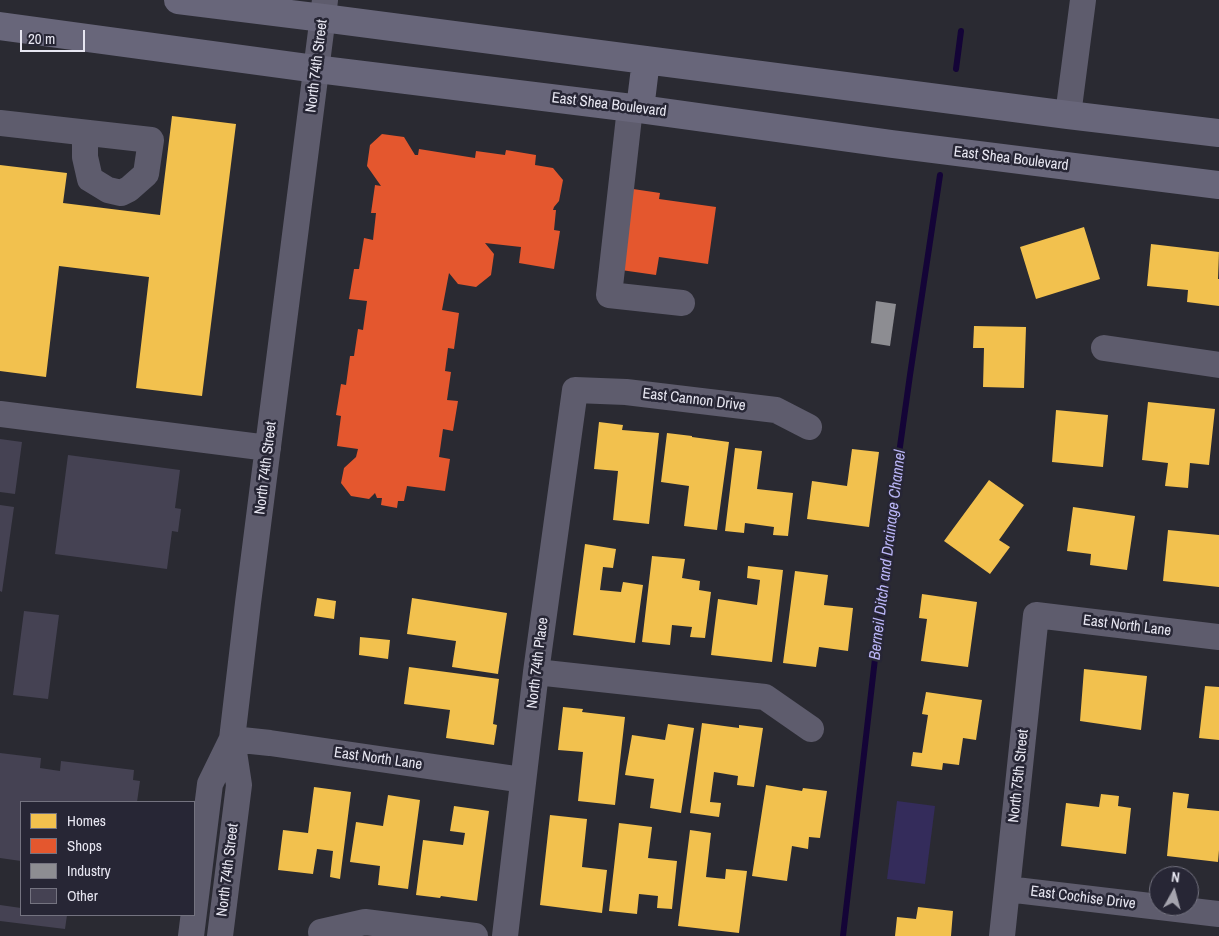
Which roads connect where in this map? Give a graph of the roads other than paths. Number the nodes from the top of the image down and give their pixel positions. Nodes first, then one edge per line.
1 (178, 0) edge
2 (1082, 0) edge
3 (324, 9) edge
4 (0, 26) edge
5 (646, 60) junction
6 (316, 69) junction
7 (635, 108) junction
8 (1068, 115) junction
9 (0, 123) edge
10 (84, 132) dead end
11 (1219, 133) edge
12 (1219, 184) edge
13 (682, 303) dead end
14 (1104, 348) dead end
15 (1219, 365) edge
16 (575, 390) joint
17 (0, 414) edge
18 (809, 427) dead end
19 (268, 448) junction
20 (1036, 615) joint
21 (1219, 637) edge
22 (536, 672) junction
23 (811, 728) dead end
24 (232, 739) junction
25 (523, 780) junction
26 (1007, 889) junction
27 (195, 904) edge
28 (1219, 914) edge
29 (194, 916) edge
30 (321, 932) dead end
31 (191, 936) edge
32 (220, 936) edge
33 (475, 936) edge
34 (505, 936) edge
35 (1002, 936) edge

1 - 3 main road
2 - 8 street
3 - 5 main road
3 - 6 street, North 74th Street
4 - 6 main road, East Shea Boulevard
5 - 7 main road
5 - 8 main road
6 - 7 main road, East Shea Boulevard
6 - 19 street, North 74th Street
7 - 12 main road, East Shea Boulevard
7 - 13 street
8 - 11 main road
9 - 10 street
14 - 15 street
16 - 18 street, East Cannon Drive
16 - 22 street, North 74th Place
17 - 19 street
19 - 24 street, North 74th Street
20 - 21 street, East North Lane
20 - 26 street, North 75th Street
22 - 23 street
22 - 25 street, North 74th Place
24 - 25 street, East North Lane
24 - 27 street
24 - 32 street, North 74th Street
25 - 34 street, North 74th Place
26 - 28 street, East Cochise Drive
26 - 35 street, North 75th Street
29 - 31 street
30 - 33 street

